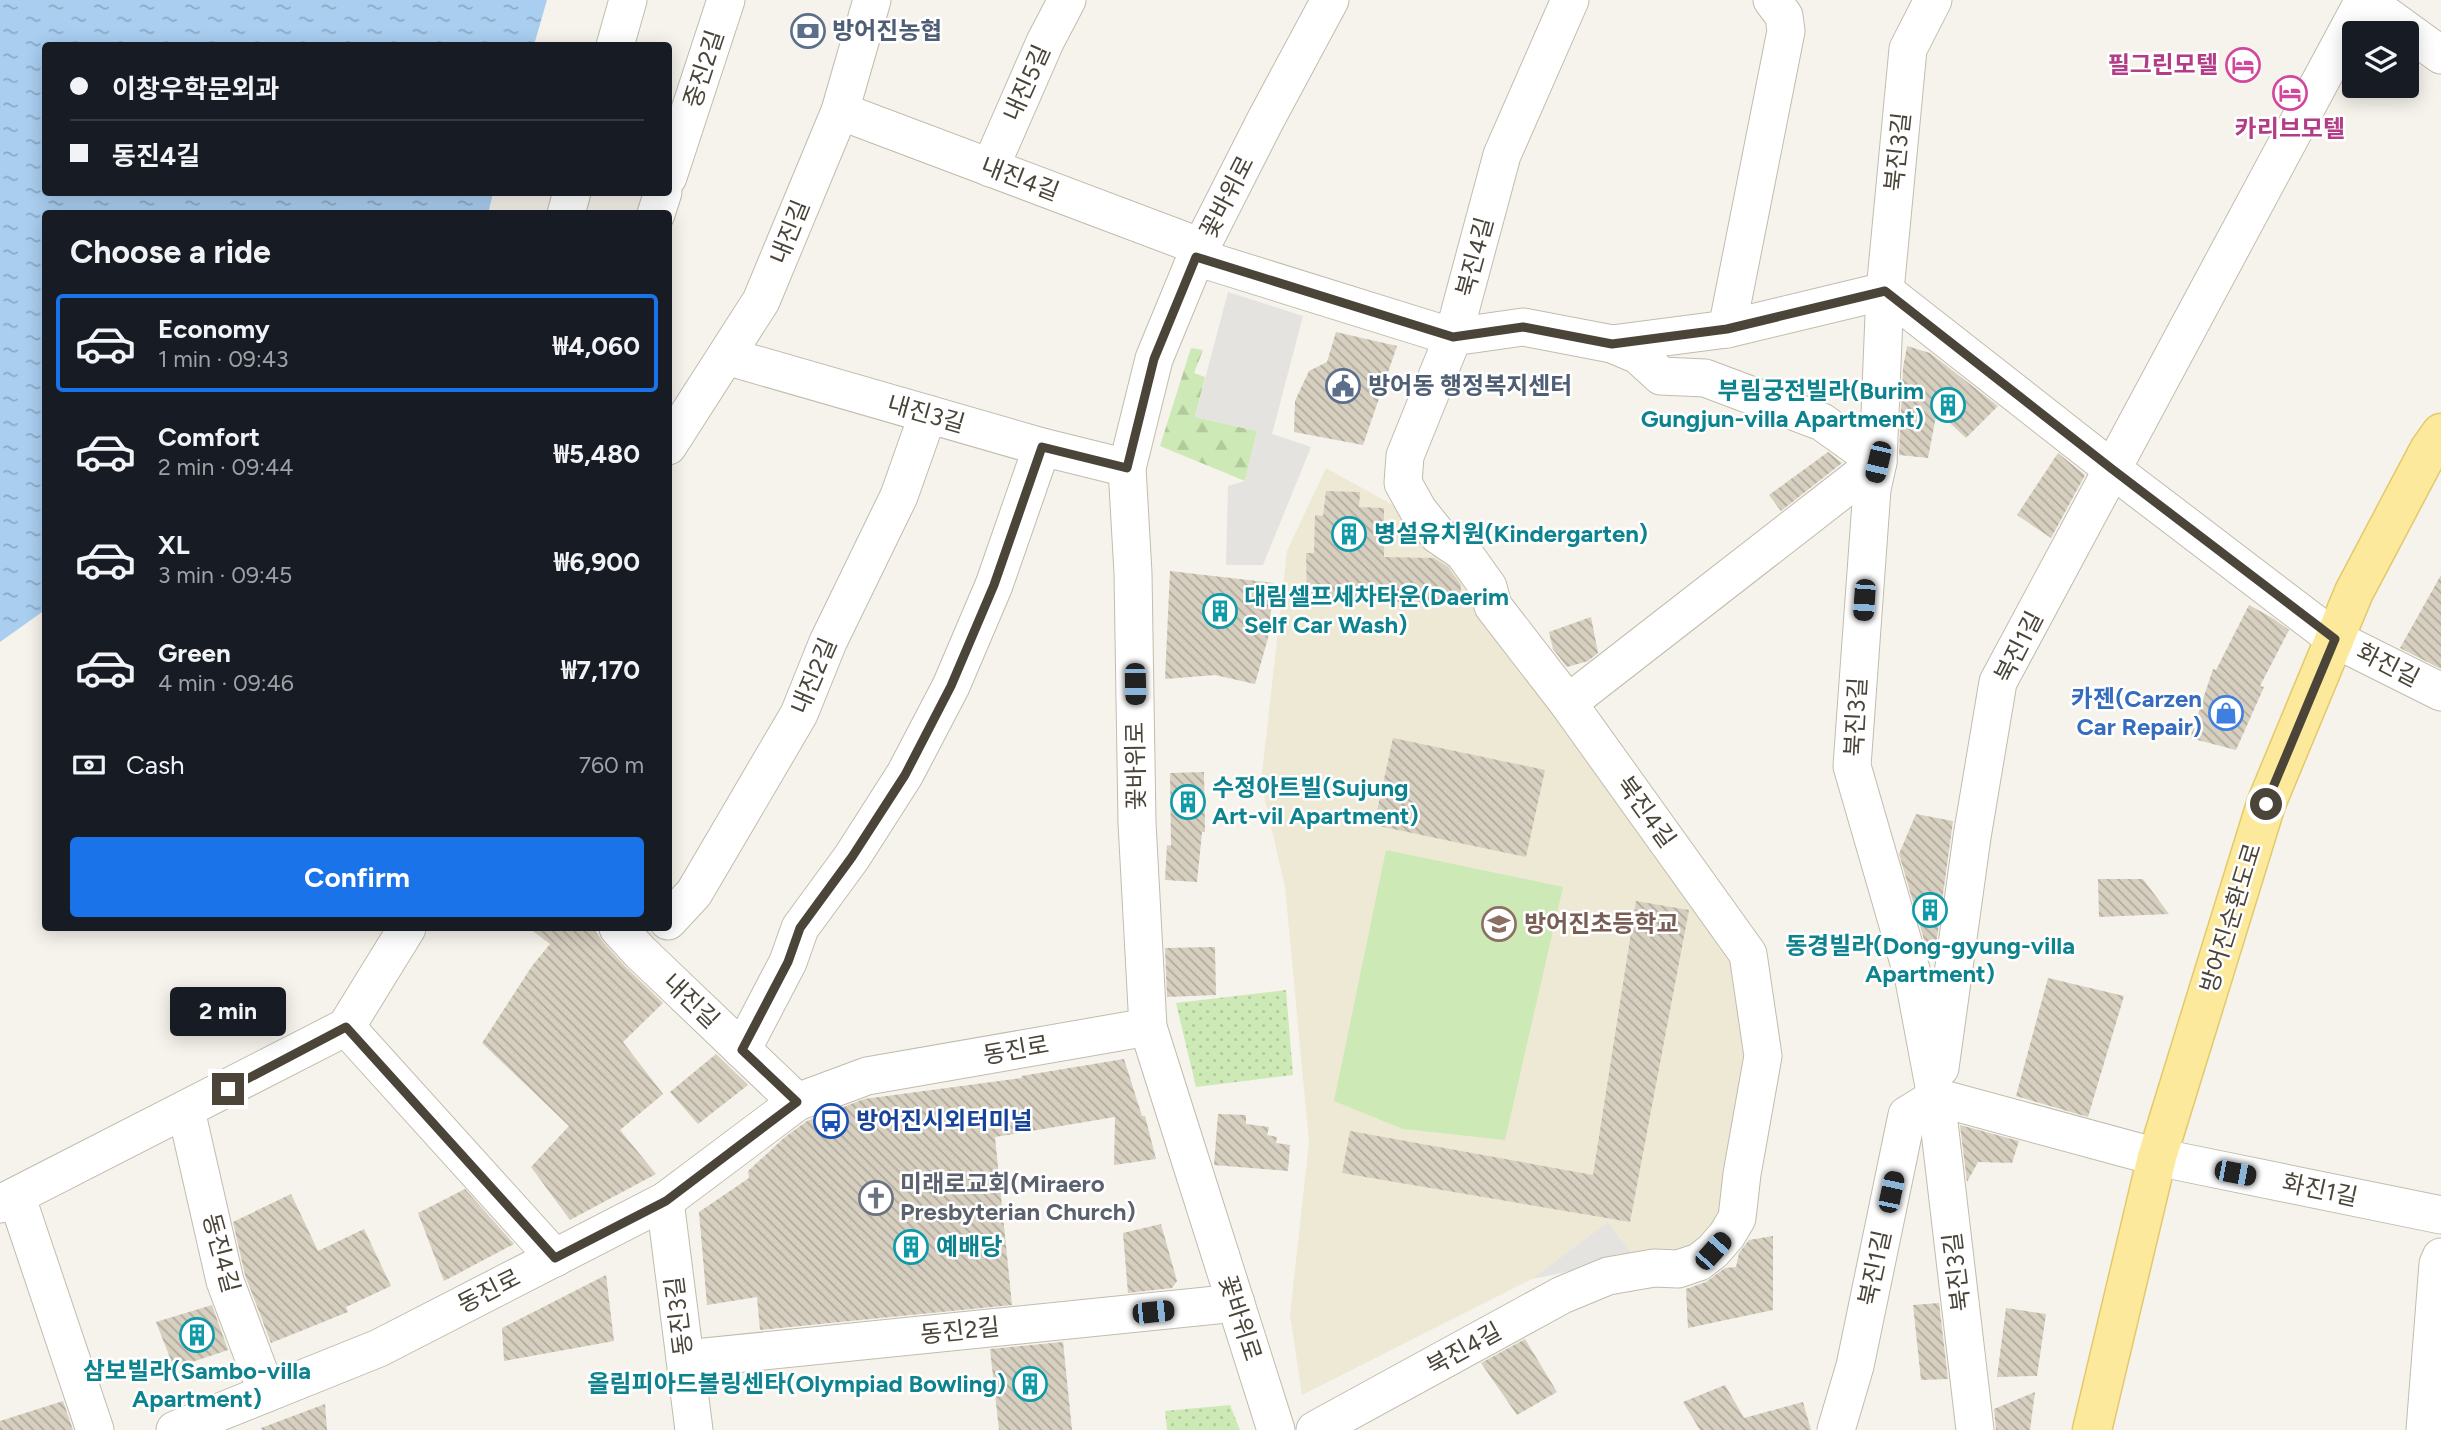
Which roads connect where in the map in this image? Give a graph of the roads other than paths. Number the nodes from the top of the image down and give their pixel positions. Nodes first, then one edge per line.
1 (628, 0) edge
2 (726, 0) edge
3 (872, 0) edge
4 (1067, 0) edge
5 (1330, 0) edge
6 (1570, 0) edge
7 (1772, 0) edge
8 (1934, 0) edge
9 (2364, 0) edge
10 (616, 42) edge
11 (2441, 55) edge
12 (839, 111) junction
13 (672, 165) edge
14 (990, 168) junction
15 (1198, 252) junction
16 (1885, 291) junction
17 (1727, 329) junction
18 (1453, 337) junction
19 (1612, 344) junction
20 (726, 356) junction
21 (928, 414) junction
22 (2441, 433) edge
23 (672, 440) edge
24 (1042, 447) junction
25 (1878, 462) junction
26 (1127, 468) junction
27 (2112, 469) junction
28 (2335, 639) junction
29 (2441, 692) edge
30 (1568, 703) junction
31 (672, 917) edge
32 (405, 931) edge
33 (640, 936) edge
34 (346, 1027) junction
35 (1148, 1027) junction
36 (742, 1050) junction
37 (1937, 1097) junction
38 (797, 1102) junction
39 (186, 1110) junction
40 (2157, 1157) junction
41 (8, 1201) edge
42 (666, 1201) junction
43 (2441, 1215) edge
44 (2441, 1257) edge
45 (555, 1258) junction
46 (1236, 1303) junction
47 (685, 1359) junction
48 (267, 1393) junction
49 (95, 1430) edge
50 (175, 1430) edge
51 (694, 1430) edge
52 (1276, 1430) edge
53 (1315, 1430) edge
54 (1836, 1430) edge
55 (1975, 1430) edge
56 (2092, 1430) edge
57 (2425, 1430) edge

1 - 10 street
2 - 13 street, 중진2길
3 - 12 street, 내진길
4 - 14 street, 내진5길
5 - 15 street, 꽃바위로
6 - 18 street, 북진4길
7 - 17 street
8 - 16 street, 북진3길
9 - 11 street
9 - 27 street, 북진1길
12 - 14 street, 내진4길
12 - 20 street, 내진길
14 - 15 street, 내진4길
15 - 18 street, 내진4길
15 - 26 street, 꽃바위로
16 - 17 street
16 - 25 street, 북진3길
16 - 27 street, 화진길
17 - 19 street
18 - 19 street
18 - 30 street, 북진4길
19 - 25 street
20 - 21 street, 내진3길
20 - 23 street, 내진길
21 - 24 street, 내진3길
21 - 31 street, 내진2길
22 - 28 main road, 방어진순환도로
24 - 26 street, 내진3길
24 - 36 street
25 - 30 street
25 - 37 street, 북진3길
26 - 35 street, 꽃바위로
27 - 28 street, 화진길
27 - 37 street, 북진1길
28 - 29 street, 화진길
28 - 40 main road, 방어진순환도로
30 - 53 street, 북진4길
32 - 34 street
33 - 36 street, 내진길
34 - 39 street
34 - 45 street
35 - 38 street, 동진로
35 - 46 street, 꽃바위로
36 - 38 street, 내진길
37 - 40 street, 화진1길
37 - 54 street, 북진1길
37 - 55 street, 북진3길
38 - 42 street, 동진로
39 - 41 street
39 - 48 street, 동진4길
40 - 43 street, 화진1길
40 - 56 main road, 방어진순환도로
41 - 49 street
42 - 45 street, 동진로
42 - 47 street, 동진3길
44 - 57 street
45 - 48 street, 동진로
46 - 47 street, 동진2길
46 - 52 street, 꽃바위로
47 - 51 street, 동진3길
48 - 50 street, 동진로

